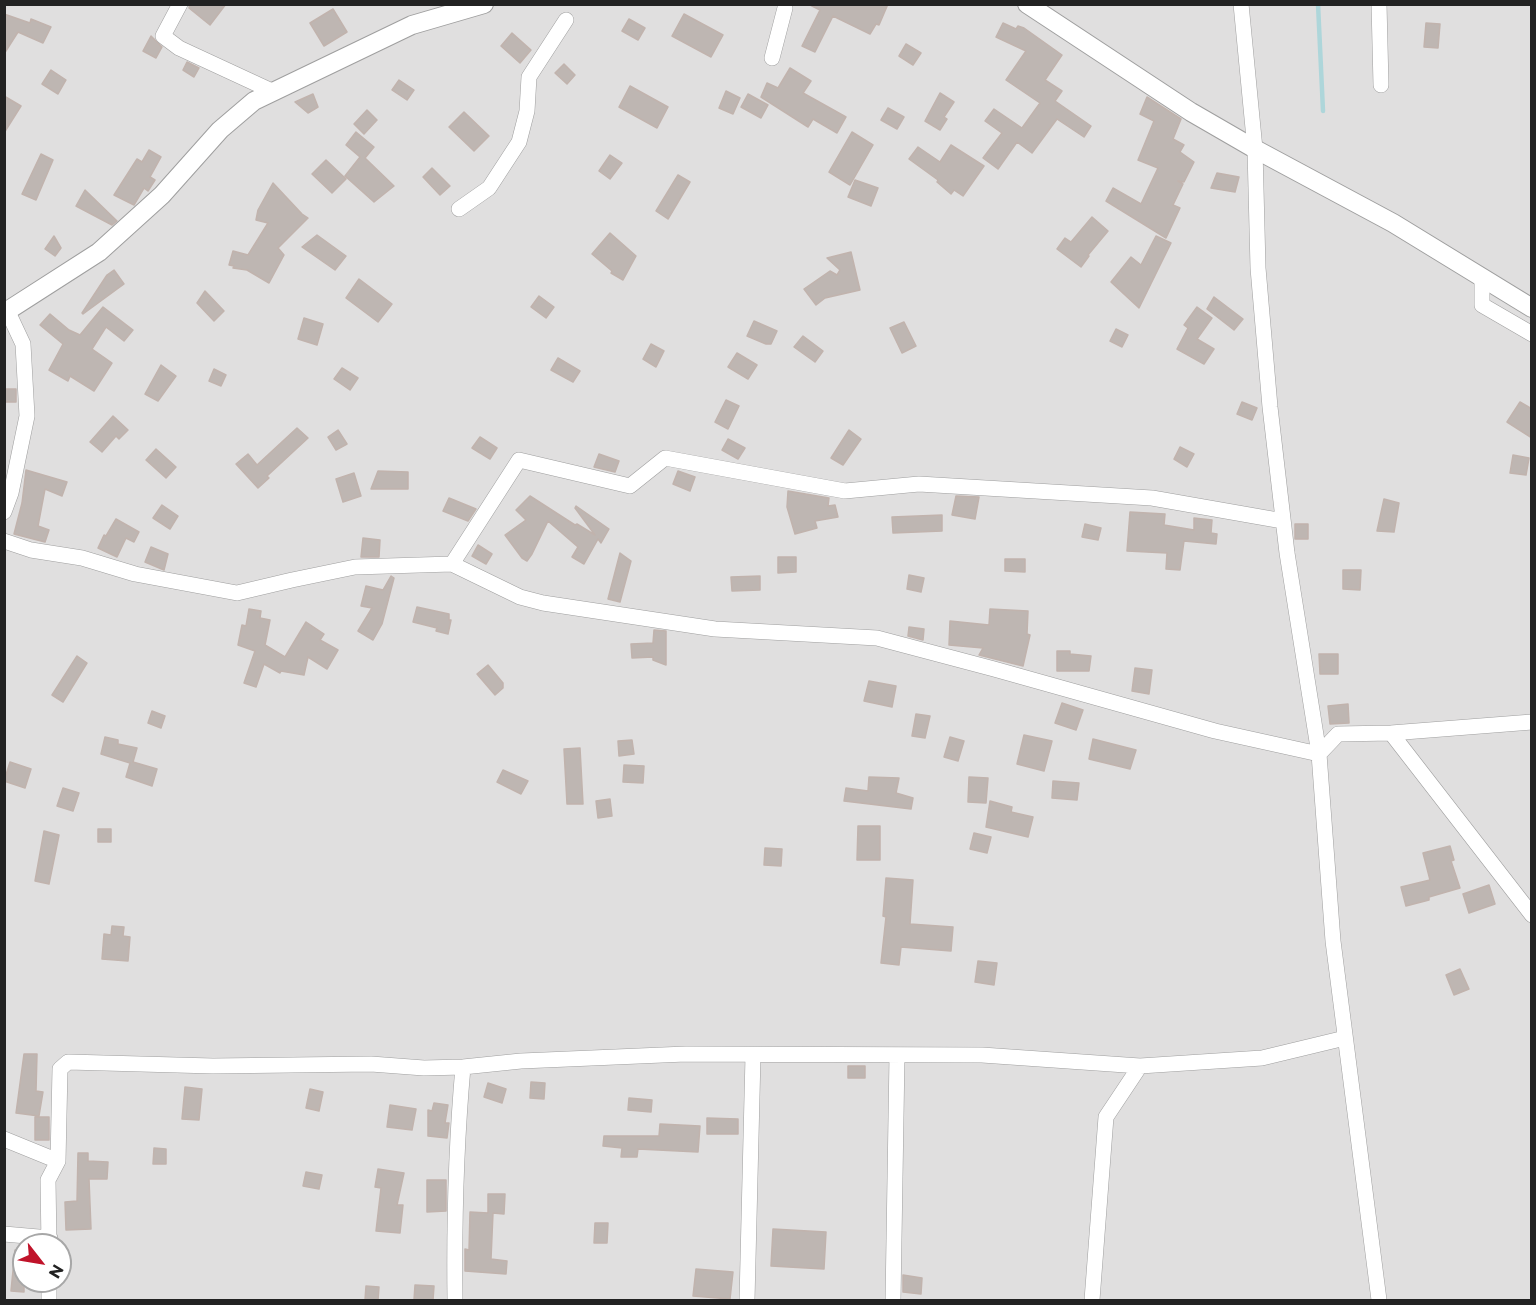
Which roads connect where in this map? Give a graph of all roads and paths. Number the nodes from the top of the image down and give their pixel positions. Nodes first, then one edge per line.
1 (180, 4) edge
2 (483, 4) edge
3 (1027, 4) edge
4 (1241, 4) edge
5 (1379, 4) edge
6 (785, 8) dead end
7 (566, 20) dead end
8 (772, 58) dead end
9 (1381, 85) dead end
10 (274, 92) junction
11 (1255, 149) junction
12 (459, 208) dead end
13 (1482, 278) junction
14 (1532, 308) edge
15 (6, 312) edge
16 (1532, 334) edge
17 (4, 512) edge
18 (1283, 521) junction
19 (4, 541) edge
20 (452, 564) junction
21 (1532, 722) edge
22 (1392, 733) junction
23 (1319, 754) junction
24 (1532, 915) edge
25 (1345, 1038) junction
26 (753, 1056) junction
27 (897, 1056) junction
28 (1140, 1066) junction
29 (463, 1067) junction
30 (4, 1140) edge
31 (58, 1161) junction
32 (50, 1233) edge
33 (455, 1300) edge
34 (747, 1300) edge
35 (893, 1300) edge
36 (1092, 1300) edge
37 (1379, 1300) edge

1 - 10 street
2 - 10 street
3 - 11 street
4 - 11 street
5 - 9 street
6 - 8 street
7 - 12 street
10 - 15 street
11 - 13 street
11 - 18 street
13 - 14 street
13 - 16 street
15 - 17 street
18 - 20 street
18 - 23 street
19 - 20 street
20 - 23 street
21 - 22 street
22 - 23 street
22 - 24 street
23 - 25 street
25 - 28 street
25 - 37 street
26 - 27 street
26 - 29 street
26 - 34 street
27 - 28 street
27 - 35 street
28 - 36 street
29 - 31 street
29 - 33 street
30 - 31 street
31 - 32 street

